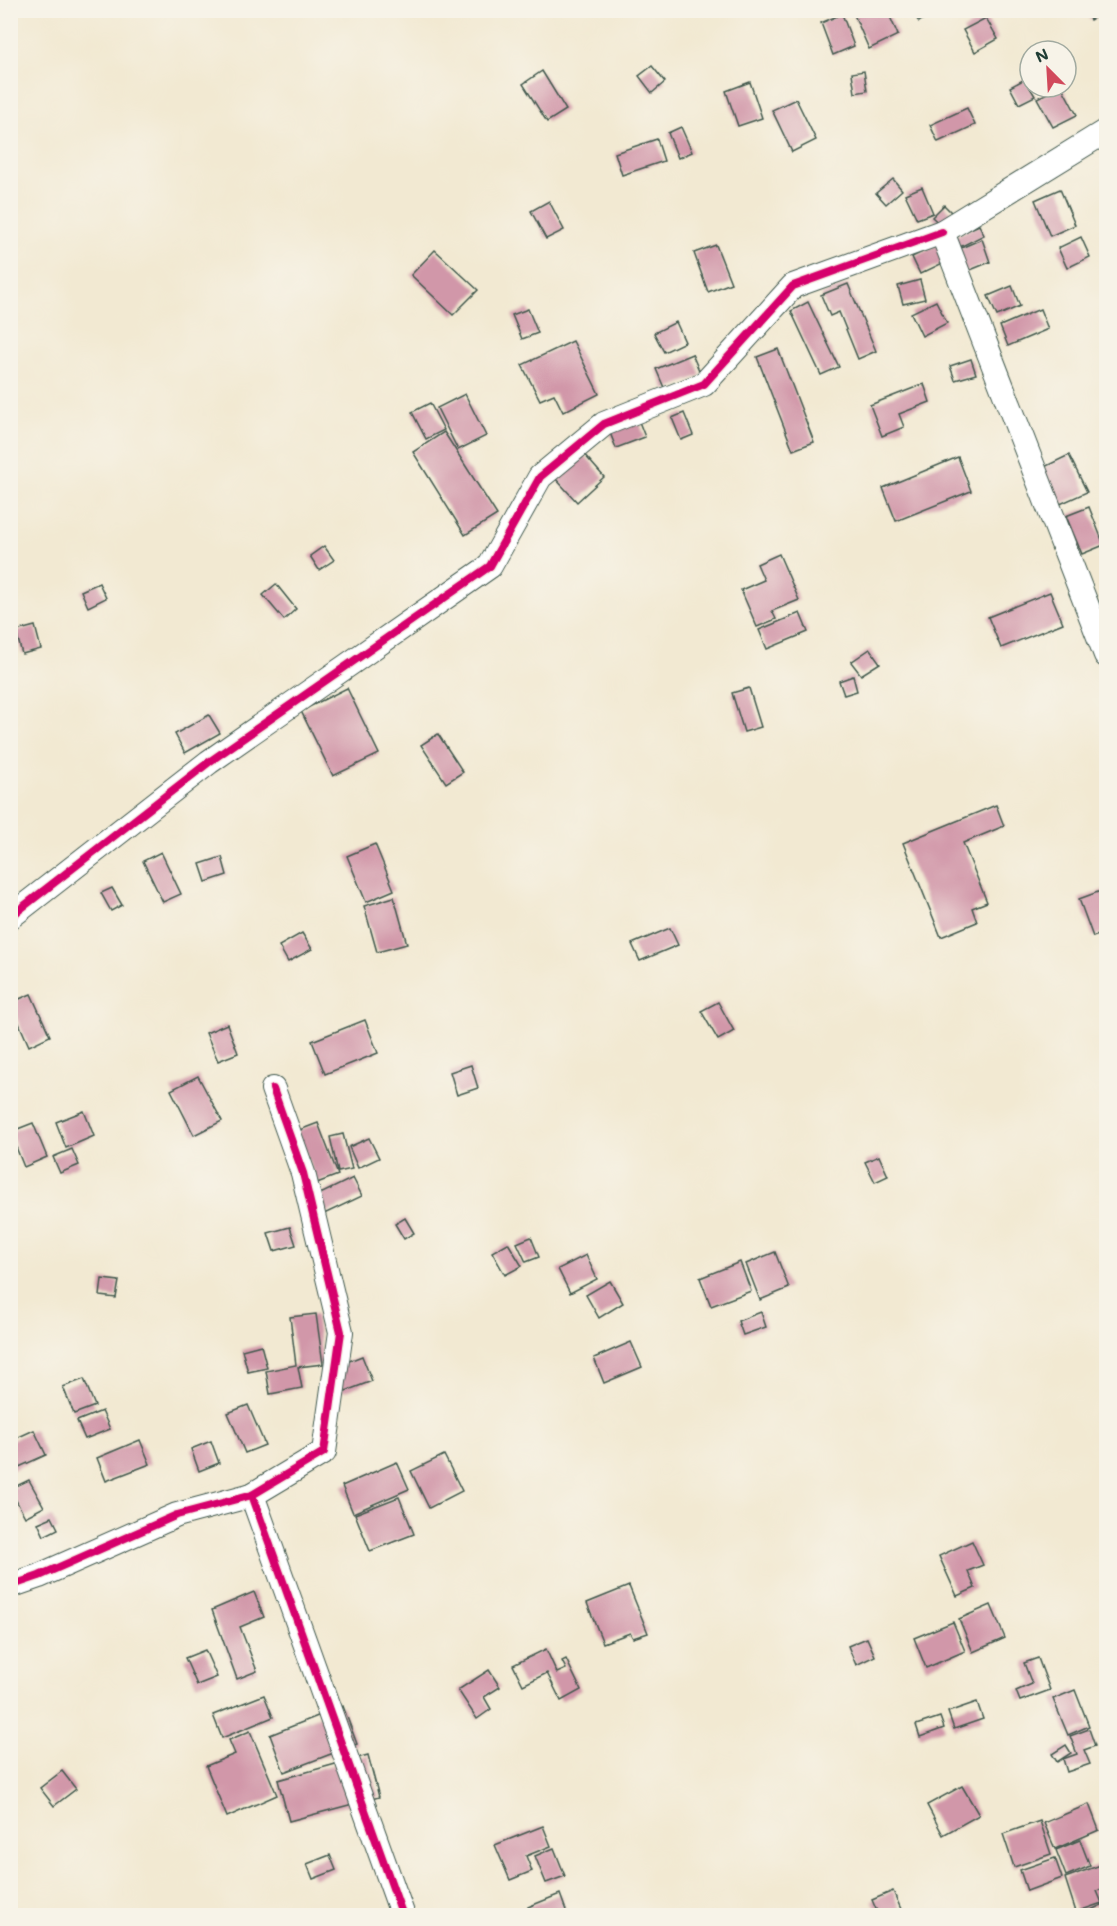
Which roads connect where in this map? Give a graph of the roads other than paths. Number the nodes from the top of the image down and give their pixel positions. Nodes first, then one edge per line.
1 (1107, 131) edge
2 (942, 232) junction
3 (1107, 655) edge
4 (10, 917) edge
5 (273, 1089) dead end
6 (252, 1495) junction
7 (10, 1586) edge
8 (403, 1916) edge

1 - 2 street
2 - 3 street
2 - 4 street
5 - 6 street
6 - 7 street
6 - 8 street

